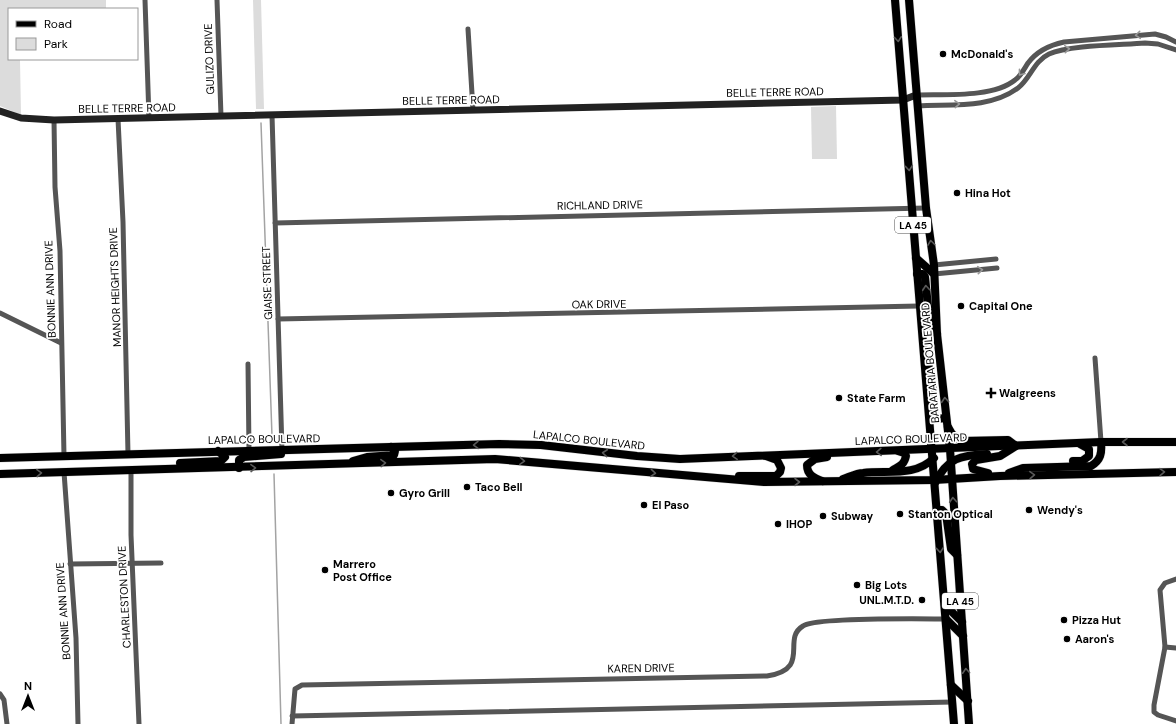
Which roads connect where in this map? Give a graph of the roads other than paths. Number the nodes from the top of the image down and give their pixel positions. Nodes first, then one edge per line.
1 (145, 0) edge
2 (217, 0) edge
3 (895, 0) edge
4 (909, 0) edge
5 (468, 28) dead end
6 (1176, 42) edge
7 (1176, 50) edge
8 (916, 95) junction
9 (903, 100) junction
10 (918, 106) junction
11 (473, 110) junction
12 (0, 111) edge
13 (272, 115) junction
14 (221, 116) junction
15 (149, 118) junction
16 (118, 119) junction
17 (54, 120) junction
18 (926, 208) junction
19 (912, 209) junction
20 (275, 222) junction
21 (916, 258) junction
22 (996, 259) dead end
23 (934, 265) junction
24 (997, 268) dead end
25 (917, 274) junction
26 (934, 274) junction
27 (919, 306) junction
28 (0, 313) edge
29 (278, 319) junction
30 (937, 334) junction
31 (62, 343) junction
32 (1095, 358) dead end
33 (924, 359) junction
34 (248, 364) dead end
35 (947, 422) junction
36 (1101, 442) junction
37 (1176, 442) edge
38 (1079, 444) junction
39 (1016, 446) junction
40 (391, 447) junction
41 (303, 449) junction
42 (946, 449) junction
43 (249, 450) junction
44 (282, 450) junction
45 (932, 450) junction
46 (218, 451) junction
47 (897, 451) junction
48 (862, 452) junction
49 (1005, 453) junction
50 (128, 454) junction
51 (763, 454) junction
52 (64, 456) junction
53 (0, 458) edge
54 (20, 458) junction
55 (933, 460) junction
56 (950, 462) junction
57 (0, 464) edge
58 (341, 465) junction
59 (1045, 467) junction
60 (169, 468) junction
61 (239, 468) junction
62 (131, 470) junction
63 (64, 472) junction
64 (886, 472) junction
65 (1176, 472) edge
66 (0, 474) edge
67 (1000, 476) junction
68 (722, 479) junction
69 (951, 479) junction
70 (935, 481) junction
71 (824, 482) junction
72 (836, 482) junction
73 (937, 510) junction
74 (957, 555) junction
75 (132, 563) junction
76 (161, 563) dead end
77 (70, 564) junction
78 (1176, 580) edge
79 (945, 605) junction
80 (946, 619) junction
81 (962, 622) junction
82 (963, 636) junction
83 (1165, 647) junction
84 (1176, 648) edge
85 (951, 685) junction
86 (0, 694) edge
87 (968, 701) junction
88 (953, 702) junction
89 (292, 716) junction
90 (969, 721) edge
91 (1176, 721) edge
92 (6, 724) edge
93 (78, 724) edge
94 (139, 724) edge
95 (292, 724) edge
96 (954, 724) edge

1 - 15 street
2 - 14 street, GULIZO DRIVE
3 -> 9 main road, BARATARIA BOULEVARD / LA 45
4 - 8 main road, BARATARIA BOULEVARD / LA 45
5 - 11 street
6 -> 8 street
10 -> 7 street
8 - 9 street
8 - 10 main road, BARATARIA BOULEVARD / LA 45
9 - 10 street
9 - 11 street, BELLE TERRE ROAD
9 -> 19 main road, BARATARIA BOULEVARD / LA 45
10 - 18 main road, BARATARIA BOULEVARD / LA 45
11 - 13 street, BELLE TERRE ROAD
12 - 17 street, BELLE TERRE ROAD
13 - 14 street, BELLE TERRE ROAD
13 - 20 street, GIAISE STREET
14 - 15 street, BELLE TERRE ROAD
15 - 16 street, BELLE TERRE ROAD
16 - 17 street, BELLE TERRE ROAD
16 - 50 street, MANOR HEIGHTS DRIVE
17 - 31 street, BONNIE ANN DRIVE
18 - 19 street, RICHLAND DRIVE
23 -> 18 main road, BARATARIA BOULEVARD / LA 45
19 - 20 street, RICHLAND DRIVE
19 - 21 main road, BARATARIA BOULEVARD / LA 45
20 - 29 street, GIAISE STREET
21 - 25 main road, BARATARIA BOULEVARD / LA 45
21 - 26 main road
22 - 23 street
23 - 26 main road, BARATARIA BOULEVARD / LA 45
26 -> 24 street
25 - 27 main road, BARATARIA BOULEVARD / LA 45
30 -> 25 main road
26 - 30 main road, BARATARIA BOULEVARD / LA 45
27 - 29 street, OAK DRIVE
27 - 33 main road, BARATARIA BOULEVARD / LA 45
28 - 31 street
29 - 44 street, GIAISE STREET
35 -> 30 main road, BARATARIA BOULEVARD / LA 45
31 - 52 street, BONNIE ANN DRIVE
32 - 36 street
33 - 35 main road
33 - 45 main road, BARATARIA BOULEVARD / LA 45
34 - 43 street
35 - 39 main road
35 - 42 main road, BARATARIA BOULEVARD / LA 45
37 -> 36 main road, LAPALCO BOULEVARD
36 - 38 main road, LAPALCO BOULEVARD
36 - 59 main road
38 - 39 main road, LAPALCO BOULEVARD
38 - 59 main road
39 - 42 main road, LAPALCO BOULEVARD
39 - 49 main road
40 - 41 main road, LAPALCO BOULEVARD
51 -> 40 main road, LAPALCO BOULEVARD
40 - 58 main road
41 - 44 main road, LAPALCO BOULEVARD
41 - 61 main road
42 - 45 main road, LAPALCO BOULEVARD
42 - 55 main road
42 - 56 main road, BARATARIA BOULEVARD / LA 45
43 - 44 main road, LAPALCO BOULEVARD
43 - 46 main road, LAPALCO BOULEVARD
45 - 47 main road, LAPALCO BOULEVARD
45 - 55 main road, BARATARIA BOULEVARD / LA 45
46 - 50 main road, LAPALCO BOULEVARD
46 - 60 main road
47 -> 48 main road, LAPALCO BOULEVARD
47 - 64 main road
48 - 51 main road, LAPALCO BOULEVARD
48 - 71 main road
49 - 56 main road
49 - 67 main road
50 - 52 main road, LAPALCO BOULEVARD
51 - 68 main road
52 - 54 main road, LAPALCO BOULEVARD
53 - 54 main road, LAPALCO BOULEVARD
54 - 57 main road
55 - 64 main road
55 - 70 main road, BARATARIA BOULEVARD / LA 45
56 - 69 main road, BARATARIA BOULEVARD / LA 45
56 - 70 main road
61 -> 58 main road
58 -> 68 main road
59 - 67 main road
60 - 61 main road
60 - 62 main road
62 - 63 main road
62 - 75 street, CHARLESTON DRIVE
66 -> 63 main road
63 - 77 street, BONNIE ANN DRIVE
64 - 72 main road
67 -> 65 main road
67 - 69 main road
68 -> 71 main road
69 - 70 main road
74 -> 69 main road, BARATARIA BOULEVARD / LA 45
70 - 72 main road
70 - 73 main road, BARATARIA BOULEVARD / LA 45
71 - 72 main road
73 - 74 main road
73 -> 79 main road, BARATARIA BOULEVARD / LA 45
74 - 81 main road, BARATARIA BOULEVARD / LA 45
75 - 76 street
75 - 77 street
75 - 94 street, CHARLESTON DRIVE
77 - 93 street, BONNIE ANN DRIVE
78 - 83 street
79 - 80 main road, BARATARIA BOULEVARD / LA 45
79 - 81 main road
80 - 82 main road
80 - 85 main road, BARATARIA BOULEVARD / LA 45
80 - 89 street, KAREN DRIVE
81 - 82 main road, BARATARIA BOULEVARD / LA 45
87 -> 82 main road, BARATARIA BOULEVARD / LA 45
83 - 84 street
83 - 91 street
85 - 87 main road
85 - 88 main road, BARATARIA BOULEVARD / LA 45
86 - 92 street
87 - 90 main road, BARATARIA BOULEVARD / LA 45
88 - 89 street
88 - 90 main road
88 - 96 main road, BARATARIA BOULEVARD / LA 45
89 - 95 street

